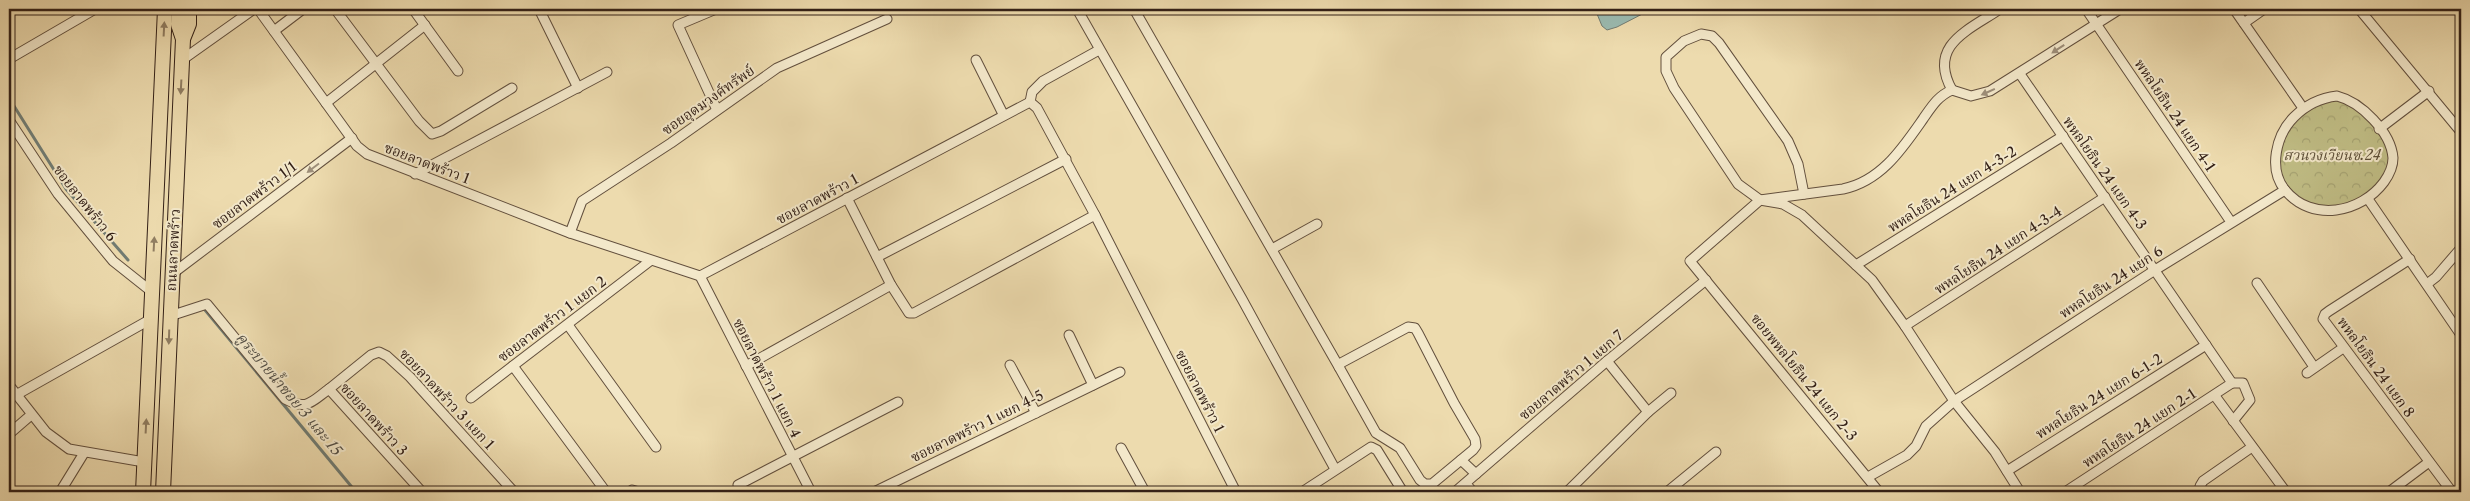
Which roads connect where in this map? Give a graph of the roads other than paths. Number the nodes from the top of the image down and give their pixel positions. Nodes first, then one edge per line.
1 (95, 9) edge
2 (165, 9) edge
3 (179, 9) edge
4 (189, 9) edge
5 (256, 9) edge
6 (303, 9) edge
7 (335, 9) edge
8 (413, 9) edge
9 (539, 9) edge
10 (716, 9) edge
11 (1077, 9) edge
12 (1134, 9) edge
13 (2000, 9) edge
14 (2086, 9) edge
15 (2120, 9) edge
16 (2234, 9) edge
17 (2264, 9) edge
18 (2359, 9) edge
19 (886, 19) dead end
20 (2244, 23) junction
21 (2097, 24) junction
22 (425, 25) junction
23 (274, 30) junction
24 (183, 39) junction
25 (1099, 50) junction
26 (9, 59) edge
27 (182, 60) junction
28 (976, 60) dead end
29 (376, 63) junction
30 (458, 71) dead end
31 (607, 72) dead end
32 (2020, 74) junction
33 (512, 88) dead end
34 (578, 88) junction
35 (1952, 90) junction
36 (2429, 91) junction
37 (1030, 102) junction
38 (326, 103) junction
39 (2303, 108) junction
40 (717, 110) junction
41 (1003, 114) junction
42 (9, 120) edge
43 (2379, 129) junction
44 (2461, 132) edge
45 (2063, 136) junction
46 (352, 138) junction
47 (1066, 159) junction
48 (415, 174) junction
49 (2285, 190) junction
50 (1804, 194) junction
51 (2106, 197) junction
52 (847, 198) junction
53 (1760, 200) junction
54 (2368, 200) junction
55 (1096, 215) junction
56 (2231, 222) junction
57 (1318, 224) dead end
58 (570, 233) junction
59 (2461, 248) edge
60 (1272, 250) junction
61 (877, 257) junction
62 (2410, 259) junction
63 (650, 260) junction
64 (1856, 265) junction
65 (2155, 270) junction
66 (172, 274) junction
67 (700, 276) junction
68 (1706, 280) junction
69 (2257, 283) dead end
70 (2427, 284) junction
71 (891, 285) junction
72 (152, 292) junction
73 (170, 316) junction
74 (150, 320) junction
75 (568, 325) junction
76 (1905, 326) junction
77 (1068, 334) dead end
78 (2461, 335) edge
79 (2206, 345) junction
80 (2343, 348) junction
81 (1607, 361) junction
82 (513, 366) junction
83 (746, 366) junction
84 (1010, 366) dead end
85 (1339, 367) junction
86 (1120, 372) dead end
87 (2230, 384) junction
88 (9, 385) edge
89 (1093, 385) junction
90 (329, 389) junction
91 (1671, 393) dead end
92 (16, 395) junction
93 (2214, 396) junction
94 (471, 398) dead end
95 (1954, 401) junction
96 (898, 402) dead end
97 (1648, 412) junction
98 (1036, 413) junction
99 (31, 415) junction
100 (2233, 421) junction
101 (9, 434) edge
102 (656, 447) dead end
103 (2252, 447) junction
104 (1121, 448) dead end
105 (1716, 452) dead end
106 (84, 453) junction
107 (792, 456) junction
108 (1462, 460) junction
109 (144, 462) junction
110 (2429, 462) junction
111 (1335, 469) junction
112 (2006, 471) junction
113 (1476, 474) junction
114 (1868, 477) junction
115 (738, 484) dead end
116 (1466, 484) junction
117 (1568, 491) edge
118 (60, 492) edge
119 (143, 492) edge
120 (163, 492) edge
121 (422, 492) edge
122 (514, 492) edge
123 (606, 492) edge
124 (628, 492) edge
125 (639, 492) edge
126 (811, 492) edge
127 (874, 492) edge
128 (1145, 492) edge
129 (1236, 492) edge
130 (1302, 492) edge
131 (1403, 492) edge
132 (1455, 492) edge
133 (1473, 492) edge
134 (1667, 492) edge
135 (1879, 492) edge
136 (2020, 492) edge
137 (2065, 492) edge
138 (2202, 492) edge
139 (2286, 492) edge
140 (2389, 492) edge
141 (2452, 492) edge

1 - 26 street
72 -> 2 main road, ถนนลาดพร้าว
3 - 24 main road
4 - 24 main road, ถนนลาดพร้าว
5 - 23 street, ซอยลาดพร้าว 1
5 - 27 street, ซอยลาดพร้าว 1
6 - 23 street
7 - 29 street
8 - 22 street
9 - 34 street
10 - 40 street
11 - 25 street
12 - 60 street
13 - 35 street
14 - 21 street, พหลโยธิน 24 แยก 4-1
15 - 21 street
16 - 20 street
17 - 20 street
18 - 36 street
19 - 40 street, ซอยอุดมวงศ์ทรัพย์
20 - 39 street
21 -> 32 street
21 - 56 street, พหลโยธิน 24 แยก 4-1
22 - 29 street
22 - 30 street
23 - 38 street, ซอยลาดพร้าว 1
24 - 27 main road, ถนนลาดพร้าว
25 - 37 street
25 - 111 street
27 -> 66 main road, ถนนลาดพร้าว
28 - 41 street
29 - 33 street
29 - 38 street
31 - 34 street
32 -> 35 street
32 - 45 street, พหลโยธิน 24 แยก 4-3
34 - 48 street
35 - 50 street
36 - 43 street
36 - 44 street
37 - 41 street, ซอยลาดพร้าว 1
37 - 47 street, ซอยลาดพร้าว 1
38 - 46 street, ซอยลาดพร้าว 1
39 - 43 street
39 - 49 street
40 - 58 street, ซอยอุดมวงศ์ทรัพย์
41 - 52 street, ซอยลาดพร้าว 1
42 - 72 street, ซอยลาดพร้าว 6
43 - 54 street
45 - 51 street, พหลโยธิน 24 แยก 4-3
45 - 64 street, พหลโยธิน 24 แยก 4-3-2
46 - 48 street, ซอยลาดพร้าว 1
46 -> 66 street, ซอยลาดพร้าว 1/1
47 - 55 street, ซอยลาดพร้าว 1
47 - 61 street
48 - 58 street, ซอยลาดพร้าว 1
49 - 54 street
49 - 56 street, พหลโยธิน 24 แยก 6
50 - 53 street
50 - 53 street
51 - 65 street, พหลโยธิน 24 แยก 4-3
51 - 76 street, พหลโยธิน 24 แยก 4-3-4
52 - 61 street
52 - 67 street, ซอยลาดพร้าว 1
53 - 64 street
53 - 68 street, ซอยพหลโยธิน 24 แยก 2-3
54 - 62 street
55 - 71 street
55 - 129 street, ซอยลาดพร้าว 1
56 - 65 street, พหลโยธิน 24 แยก 6
57 - 60 street
58 - 63 street, ซอยลาดพร้าว 1
59 - 70 street
60 - 85 street
61 - 71 street
62 - 70 street
62 - 80 street, พหลโยธิน 24 แยก 8
63 - 67 street, ซอยลาดพร้าว 1
63 - 75 street, ซอยลาดพร้าว 1 แยก 2
64 - 76 street
65 - 79 street, พหลโยธิน 24 แยก 4-3
65 - 95 street, พหลโยธิน 24 แยก 6
66 - 73 main road, ถนนลาดพร้าว
67 - 83 street, ซอยลาดพร้าว 1 แยก 4
68 - 81 street, ซอยลาดพร้าว 1 แยก 7
68 - 114 street, ซอยพหลโยธิน 24 แยก 2-3
69 - 80 street
70 - 78 street
71 - 83 street
72 - 74 main road, ถนนลาดพร้าว
73 - 90 street, ซอยลาดพร้าว 3
73 -> 120 main road, ถนนลาดพร้าว
74 - 92 street
109 -> 74 main road, ถนนลาดพร้าว
75 - 82 street, ซอยลาดพร้าว 1 แยก 2
75 - 102 street
76 - 95 street
77 - 89 street
79 - 87 street, พหลโยธิน 24 แยก 4-3
79 - 112 street, พหลโยธิน 24 แยก 6-1-2
80 - 110 street, พหลโยธิน 24 แยก 8
81 - 97 street
81 - 113 street, ซอยลาดพร้าว 1 แยก 7
82 - 94 street, ซอยลาดพร้าว 1 แยก 2
82 - 123 street
83 - 107 street, ซอยลาดพร้าว 1 แยก 4
84 - 98 street
85 - 108 street
85 - 108 street
86 - 89 street, ซอยลาดพร้าว 1 แยก 4-5
87 - 93 street, พหลโยธิน 24 แยก 2-1
87 - 100 street, พหลโยธิน 24 แยก 4-3
88 - 92 street
89 - 98 street, ซอยลาดพร้าว 1 แยก 4-5
90 - 121 street, ซอยลาดพร้าว 3
90 - 122 street, ซอยลาดพร้าว 3 แยก 1
91 - 97 street
92 - 99 street
93 - 100 street
93 - 137 street, พหลโยธิน 24 แยก 2-1
95 - 112 street
95 - 114 street, พหลโยธิน 24 แยก 6
96 - 107 street
97 - 117 street
98 - 127 street, ซอยลาดพร้าว 1 แยก 4-5
99 - 101 street
99 - 106 street
100 - 103 street
103 - 138 street
103 - 139 street
104 - 128 street
105 - 134 street
106 - 109 street
106 - 118 street
107 - 115 street
107 - 126 street, ซอยลาดพร้าว 1 แยก 4
108 - 113 street
109 - 119 main road, ถนนลาดพร้าว
110 - 140 street
110 - 141 street, พหลโยธิน 24 แยก 8
111 - 130 street
111 - 131 street
112 - 136 street
113 - 116 street, ซอยลาดพร้าว 1 แยก 7
114 - 135 street, ซอยพหลโยธิน 24 แยก 2-3
116 - 132 street, ซอยลาดพร้าว 1 แยก 7
116 - 133 street
124 - 125 street

